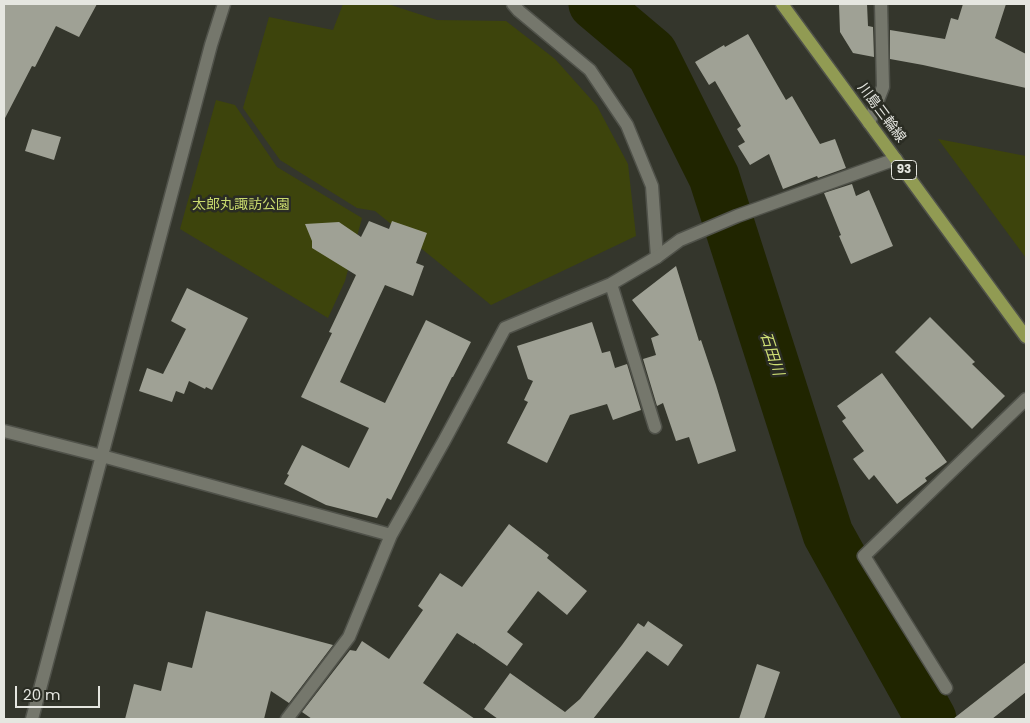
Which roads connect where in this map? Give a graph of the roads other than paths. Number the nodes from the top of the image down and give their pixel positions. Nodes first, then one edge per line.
1 (224, 4) edge
2 (513, 4) edge
3 (782, 4) edge
4 (881, 4) edge
5 (869, 123) junction
6 (896, 159) junction
7 (656, 257) junction
8 (611, 284) junction
9 (1026, 337) edge
10 (1026, 399) edge
11 (655, 427) dead end
12 (4, 431) edge
13 (102, 456) junction
14 (391, 535) junction
15 (946, 688) dead end
16 (32, 719) edge
17 (287, 719) edge

1 - 13 street
2 - 7 street
3 - 5 main road, 川島三輪線 / 93
4 - 5 street
5 - 6 main road, 川島三輪線 / 93
6 - 7 street
6 - 9 main road, 川島三輪線 / 93
7 - 8 street
8 - 11 street
8 - 14 street
10 - 15 street
12 - 13 street
13 - 14 street
13 - 16 street
14 - 17 street

